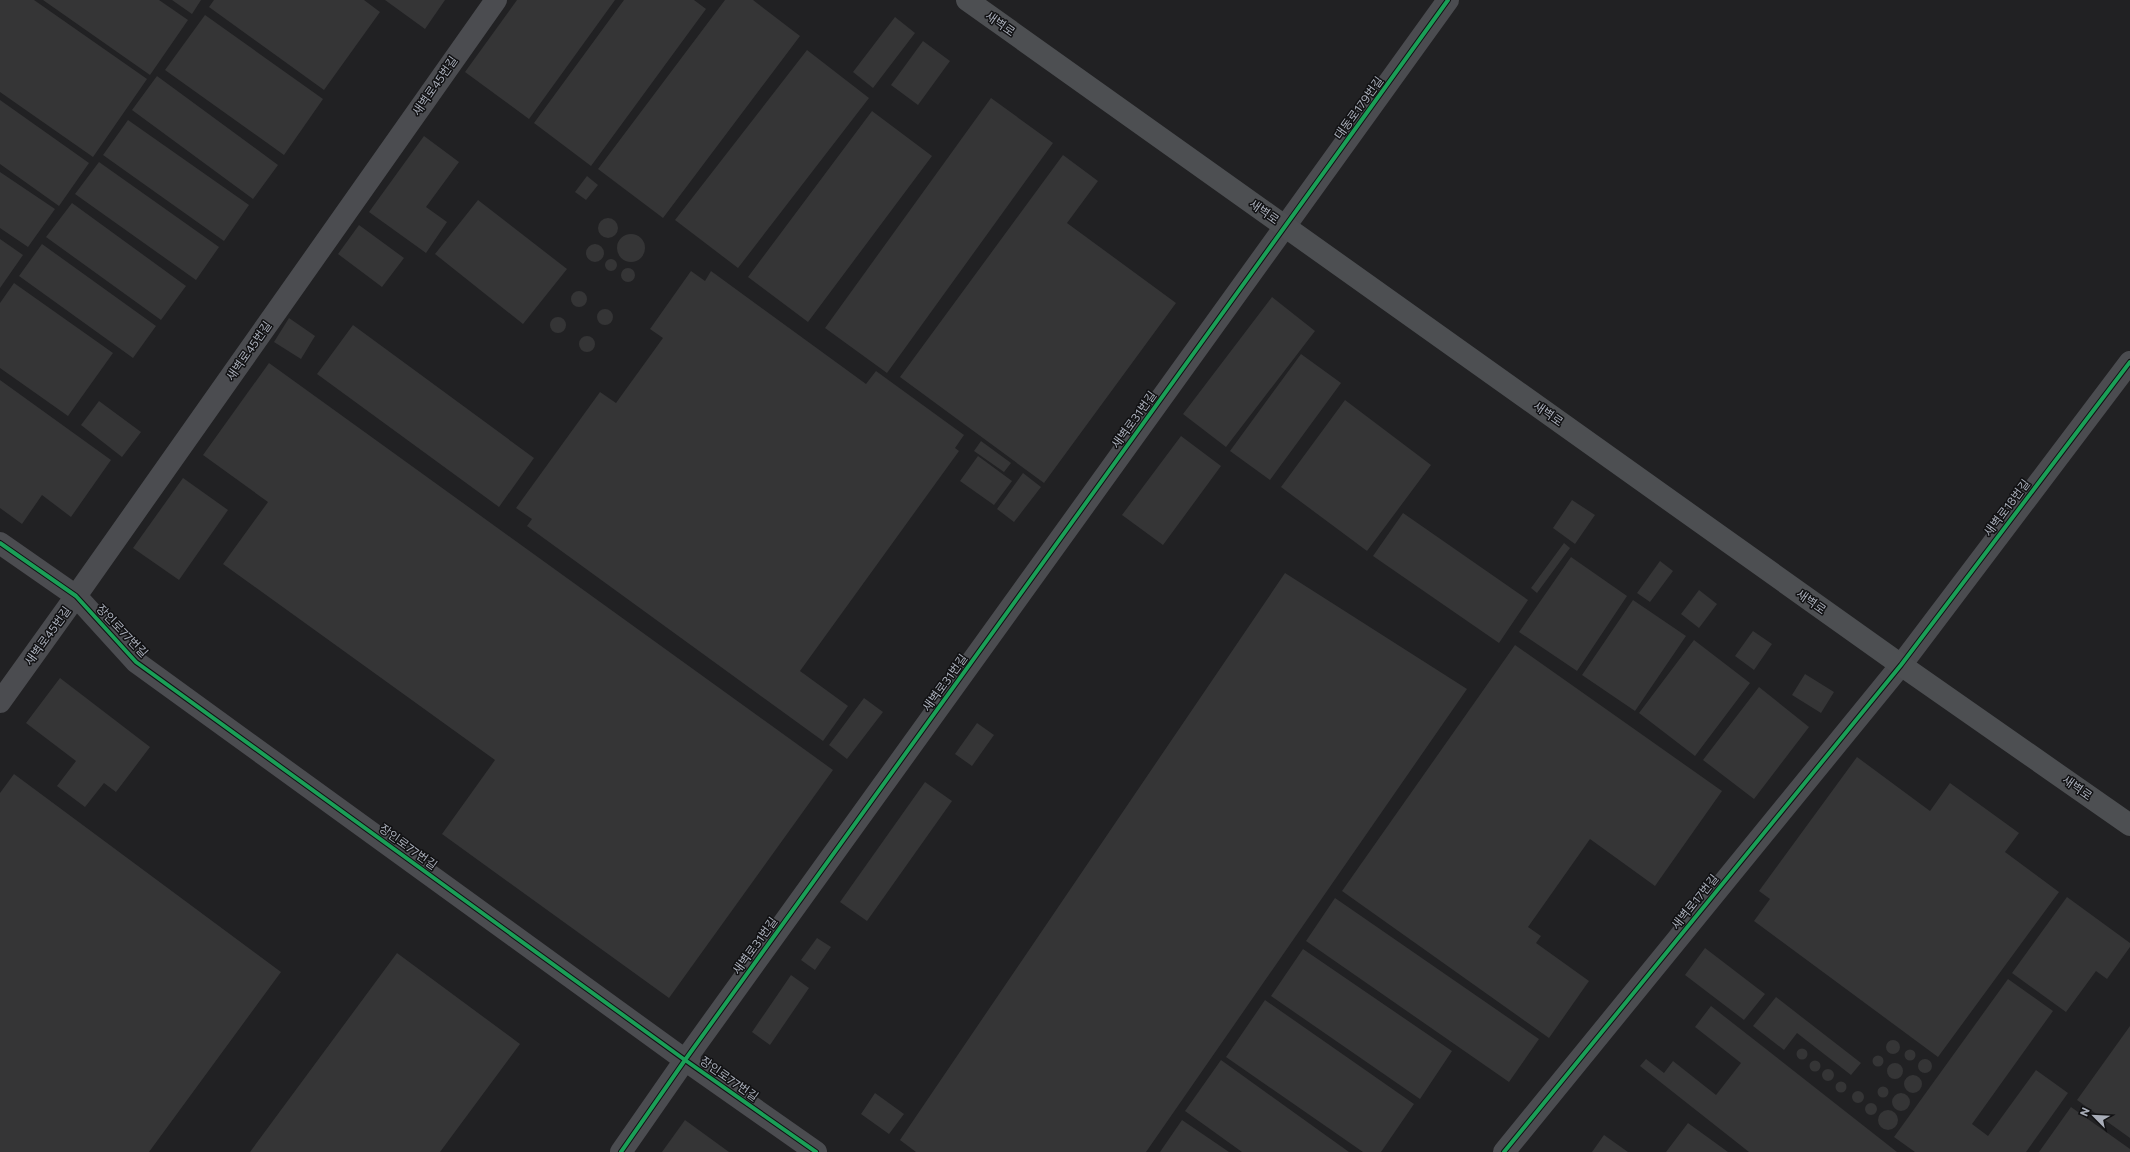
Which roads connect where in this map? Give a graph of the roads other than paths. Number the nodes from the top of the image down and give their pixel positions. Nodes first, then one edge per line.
1 (496, 0) edge
2 (967, 0) edge
3 (1448, 0) edge
4 (1286, 227) junction
5 (2130, 362) edge
6 (0, 544) edge
7 (76, 596) junction
8 (1900, 665) junction
9 (0, 702) edge
10 (2130, 825) edge
11 (685, 1060) junction
12 (621, 1152) edge
13 (816, 1152) edge
14 (1504, 1152) edge

1 - 7 street, 새벽로45번길
2 - 4 main road, 새벽로
3 - 4 street, 대동로179번길
4 - 8 main road, 새벽로
4 - 11 street, 새벽로31번길
5 - 8 street, 새벽로18번길
6 - 7 street, 장인로77번길
7 - 9 street, 새벽로45번길
7 - 11 street, 장인로77번길
8 - 10 main road, 새벽로
8 - 14 street, 새벽로17번길
11 - 12 street, 새벽로31번길
11 - 13 street, 장인로77번길

